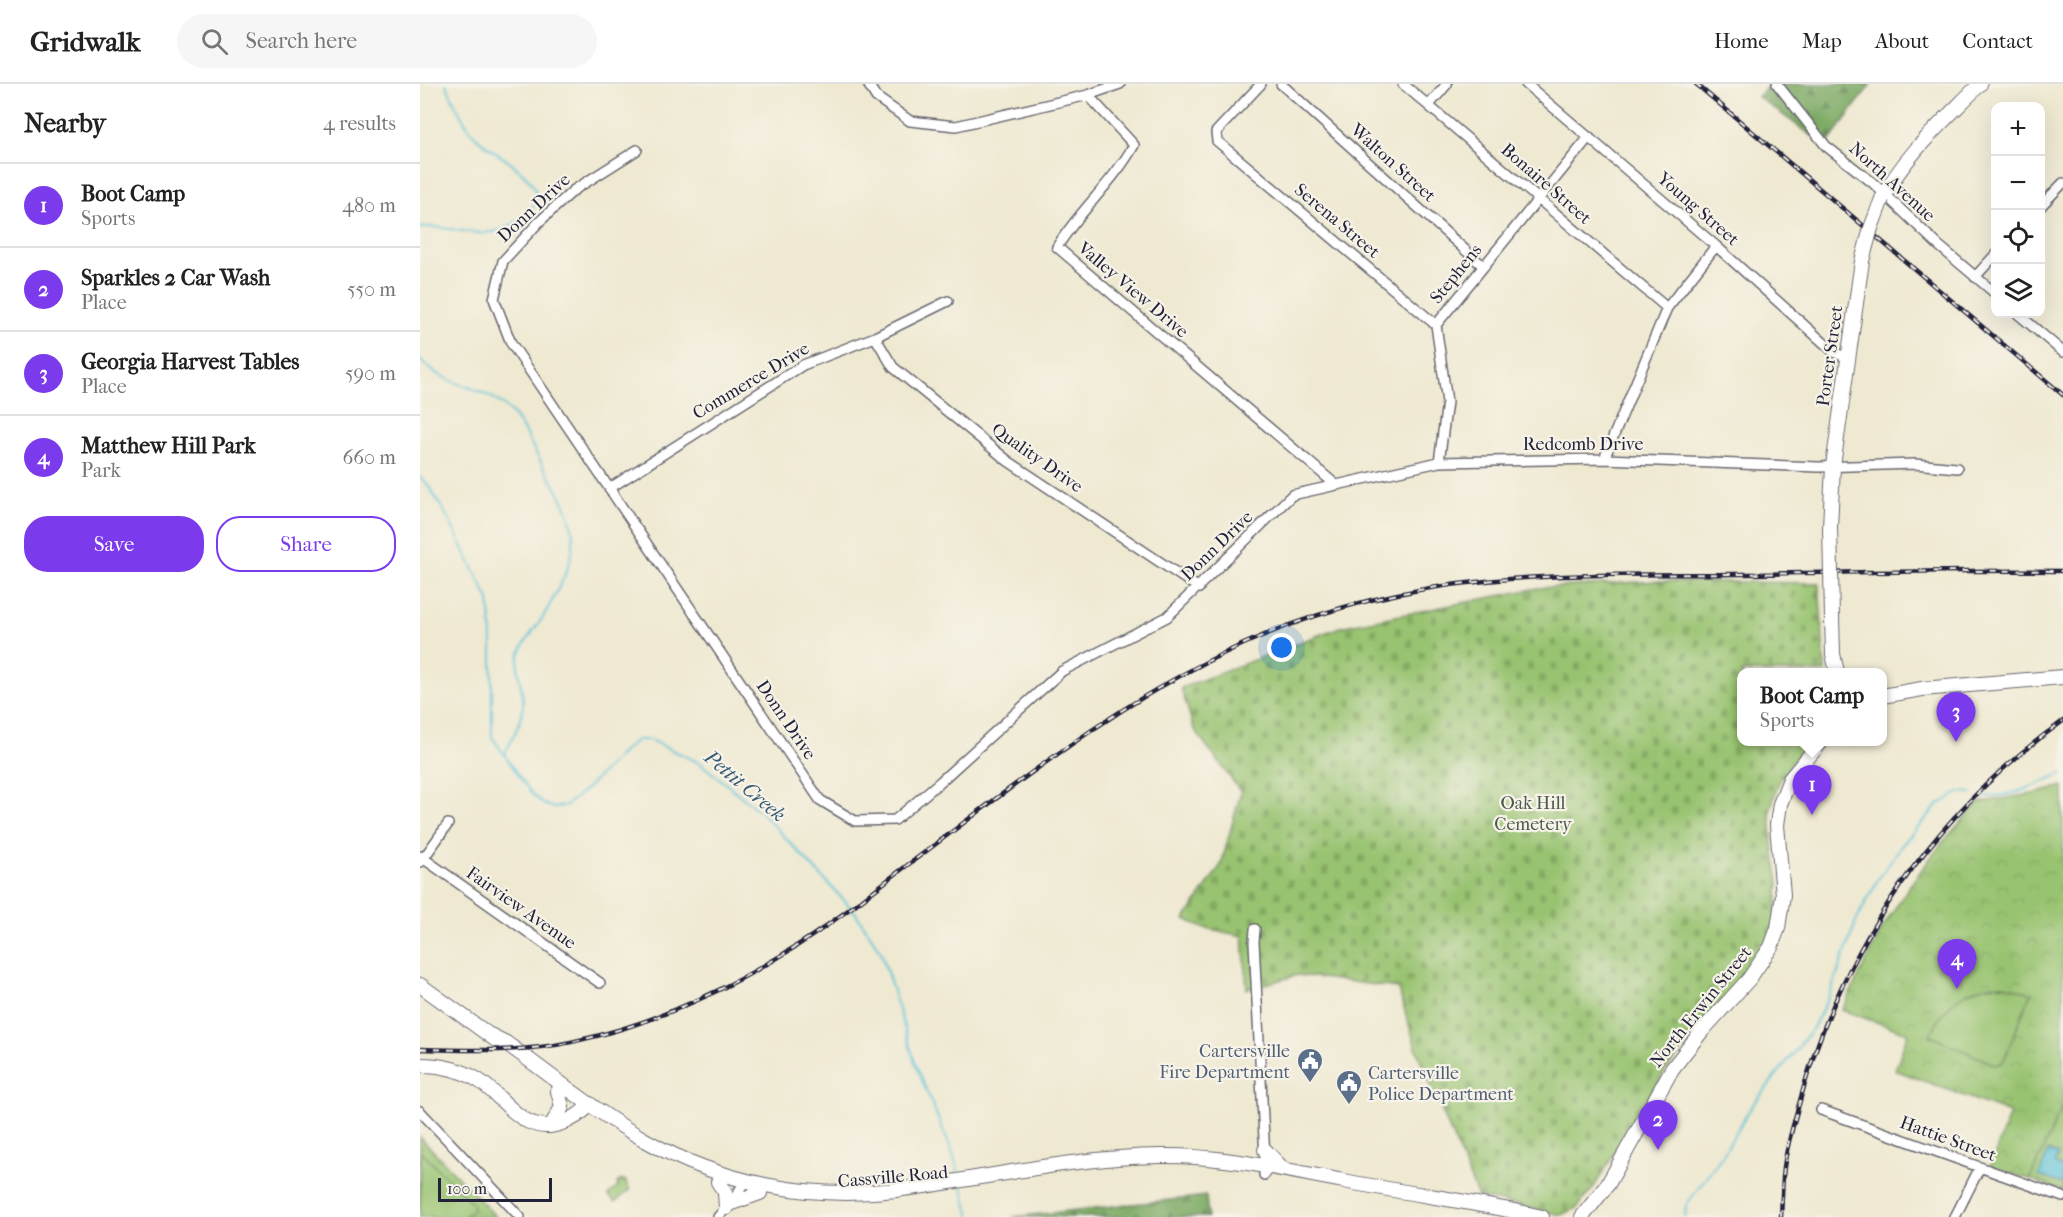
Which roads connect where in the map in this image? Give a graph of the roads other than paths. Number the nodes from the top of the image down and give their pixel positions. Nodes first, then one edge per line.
1 (868, 84) edge
2 (1120, 84) edge
3 (1281, 84) edge
4 (1403, 84) edge
5 (1447, 84) edge
6 (1526, 84) edge
7 (1777, 84) edge
8 (1980, 84) edge
9 (1257, 85) edge
10 (1088, 95) junction
11 (1429, 105) junction
12 (1589, 137) junction
13 (637, 150) dead end
14 (2063, 183) edge
15 (1883, 197) junction
16 (1538, 200) junction
17 (2045, 202) edge
18 (1716, 246) junction
19 (1991, 259) edge
20 (1482, 266) junction
21 (1975, 277) junction
22 (1991, 291) edge
23 (948, 301) dead end
24 (1668, 308) junction
25 (2023, 318) edge
26 (1436, 325) junction
27 (875, 336) junction
28 (2063, 352) edge
29 (1849, 359) junction
30 (1604, 459) junction
31 (1439, 462) junction
32 (1833, 466) junction
33 (1957, 468) dead end
34 (1336, 485) junction
35 (610, 488) junction
36 (1199, 588) junction
37 (1835, 668) edge
38 (2063, 677) edge
39 (1887, 695) edge
40 (1817, 746) edge
41 (448, 824) dead end
42 (421, 860) edge
43 (1255, 929) dead end
44 (600, 983) dead end
45 (420, 985) edge
46 (489, 1035) junction
47 (420, 1065) edge
48 (558, 1091) junction
49 (587, 1107) junction
50 (1821, 1110) dead end
51 (420, 1112) edge
52 (551, 1126) junction
53 (1265, 1150) junction
54 (1283, 1169) junction
55 (1980, 1169) junction
56 (1264, 1170) junction
57 (1343, 1181) junction
58 (718, 1182) junction
59 (743, 1185) junction
60 (760, 1193) junction
61 (898, 1194) junction
62 (2063, 1197) edge
63 (1457, 1202) junction
64 (724, 1210) edge
65 (520, 1217) edge
66 (1505, 1217) edge
67 (1542, 1217) edge
68 (1582, 1217) edge
69 (1955, 1217) edge

1 - 10 street
2 - 10 street
3 - 20 street, Walton Street
4 - 11 street, Bonaire Street
5 - 11 street
6 - 12 street, Young Street
7 - 15 street, North Avenue
8 - 15 main road, Porter Street
9 - 26 street, Serena Street
10 - 34 street, Valley View Drive
11 - 16 street, Bonaire Street
12 - 16 street, Stephens
12 - 18 street, Young Street
13 - 35 street, Donn Drive
14 - 17 street
15 - 21 street, North Avenue
15 - 29 main road, Porter Street, bridge
16 - 20 street, Stephens
16 - 24 street, Bonaire Street
18 - 24 street
18 - 29 street, Young Street
19 - 21 street
20 - 26 street, Stephens
21 - 22 street, North Avenue
23 - 27 street, Commerce Drive
24 - 30 street
25 - 28 street
26 - 31 street, Stephens
27 - 35 street, Commerce Drive
27 - 36 street, Quality Drive
29 - 32 main road, Porter Street
30 - 31 street, Redcomb Drive
30 - 32 street, Redcomb Drive
31 - 34 street, Redcomb Drive
32 - 33 street, Redcomb Drive
32 - 37 main road, Porter Street, bridge
34 - 36 street, Donn Drive
35 - 36 street, Donn Drive
38 - 39 main road
40 - 68 main road, North Erwin Street
41 - 42 street
42 - 44 street, Fairview Avenue
43 - 53 street
45 - 46 main road, Cassville Road
46 - 48 main road, Cassville Road
46 - 49 main road, Cassville Road
47 - 52 main road
48 - 49 main road, Cassville Road
48 - 52 main road
49 - 52 main road
49 - 58 main road, Cassville Road
49 - 59 main road, Cassville Road
50 - 55 street, Hattie Street
51 - 65 street
53 - 54 main road
53 - 56 street
54 - 56 main road, Cassville Road
54 - 57 main road, Cassville Road
55 - 62 street, Hattie Street
55 - 69 street
56 - 57 main road, Cassville Road
56 - 61 main road, Cassville Road
57 - 63 main road, Cassville Road
58 - 59 main road, Cassville Road
58 - 64 main road
59 - 60 main road, Cassville Road
59 - 61 main road, Cassville Road
59 - 64 street
60 - 61 main road, Cassville Road
60 - 64 main road
63 - 66 main road, Cassville Road
63 - 67 main road, Cassville Road

